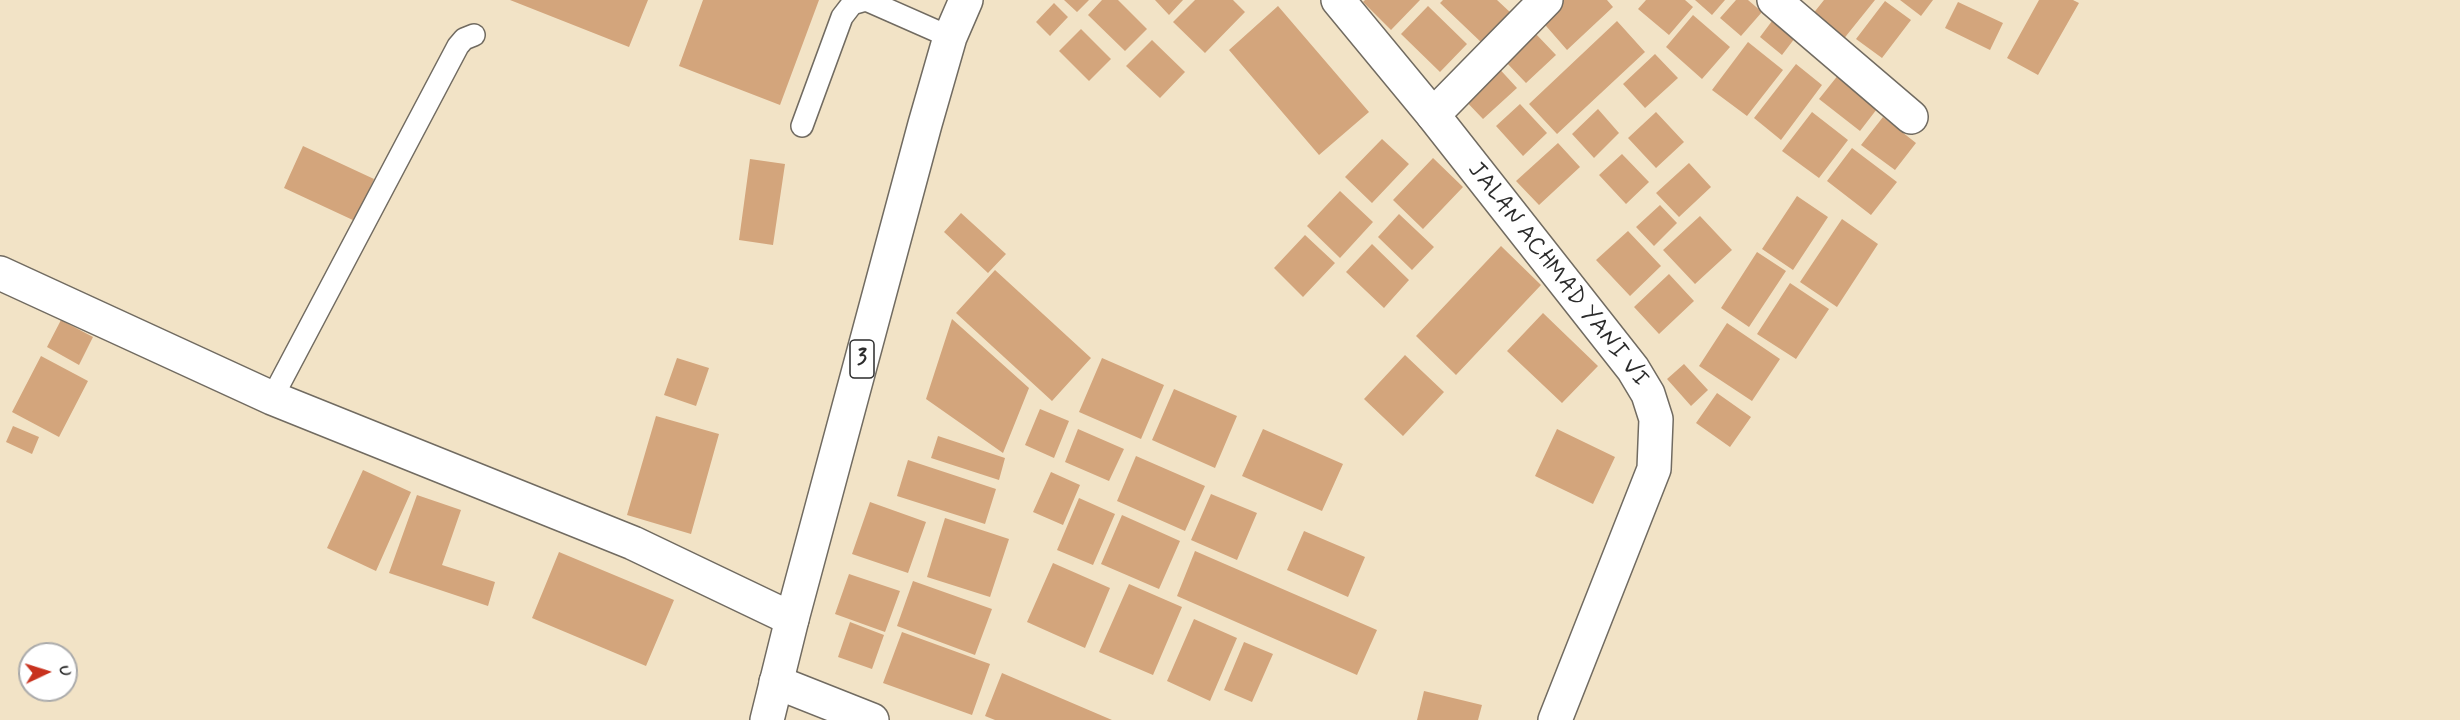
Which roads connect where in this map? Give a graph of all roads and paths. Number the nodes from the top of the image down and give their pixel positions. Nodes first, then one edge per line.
1 (966, 0) edge
2 (1338, 0) edge
3 (1546, 0) edge
4 (1774, 0) edge
5 (474, 35) dead end
6 (950, 37) junction
7 (1433, 115) junction
8 (1911, 117) dead end
9 (802, 126) dead end
10 (0, 273) edge
11 (272, 398) junction
12 (792, 619) junction
13 (776, 682) junction
14 (767, 720) edge
15 (872, 720) edge
16 (1555, 720) edge

1 - 6 main road, 3
2 - 7 main road, JALAN ACHMAD YANI VI
3 - 7 main road
4 - 8 main road
5 - 11 lane
6 - 9 lane
6 - 12 main road, 3
7 - 16 main road, JALAN ACHMAD YANI VI
10 - 11 main road
11 - 12 main road
12 - 13 main road, 3
13 - 14 main road, 3
13 - 15 main road

